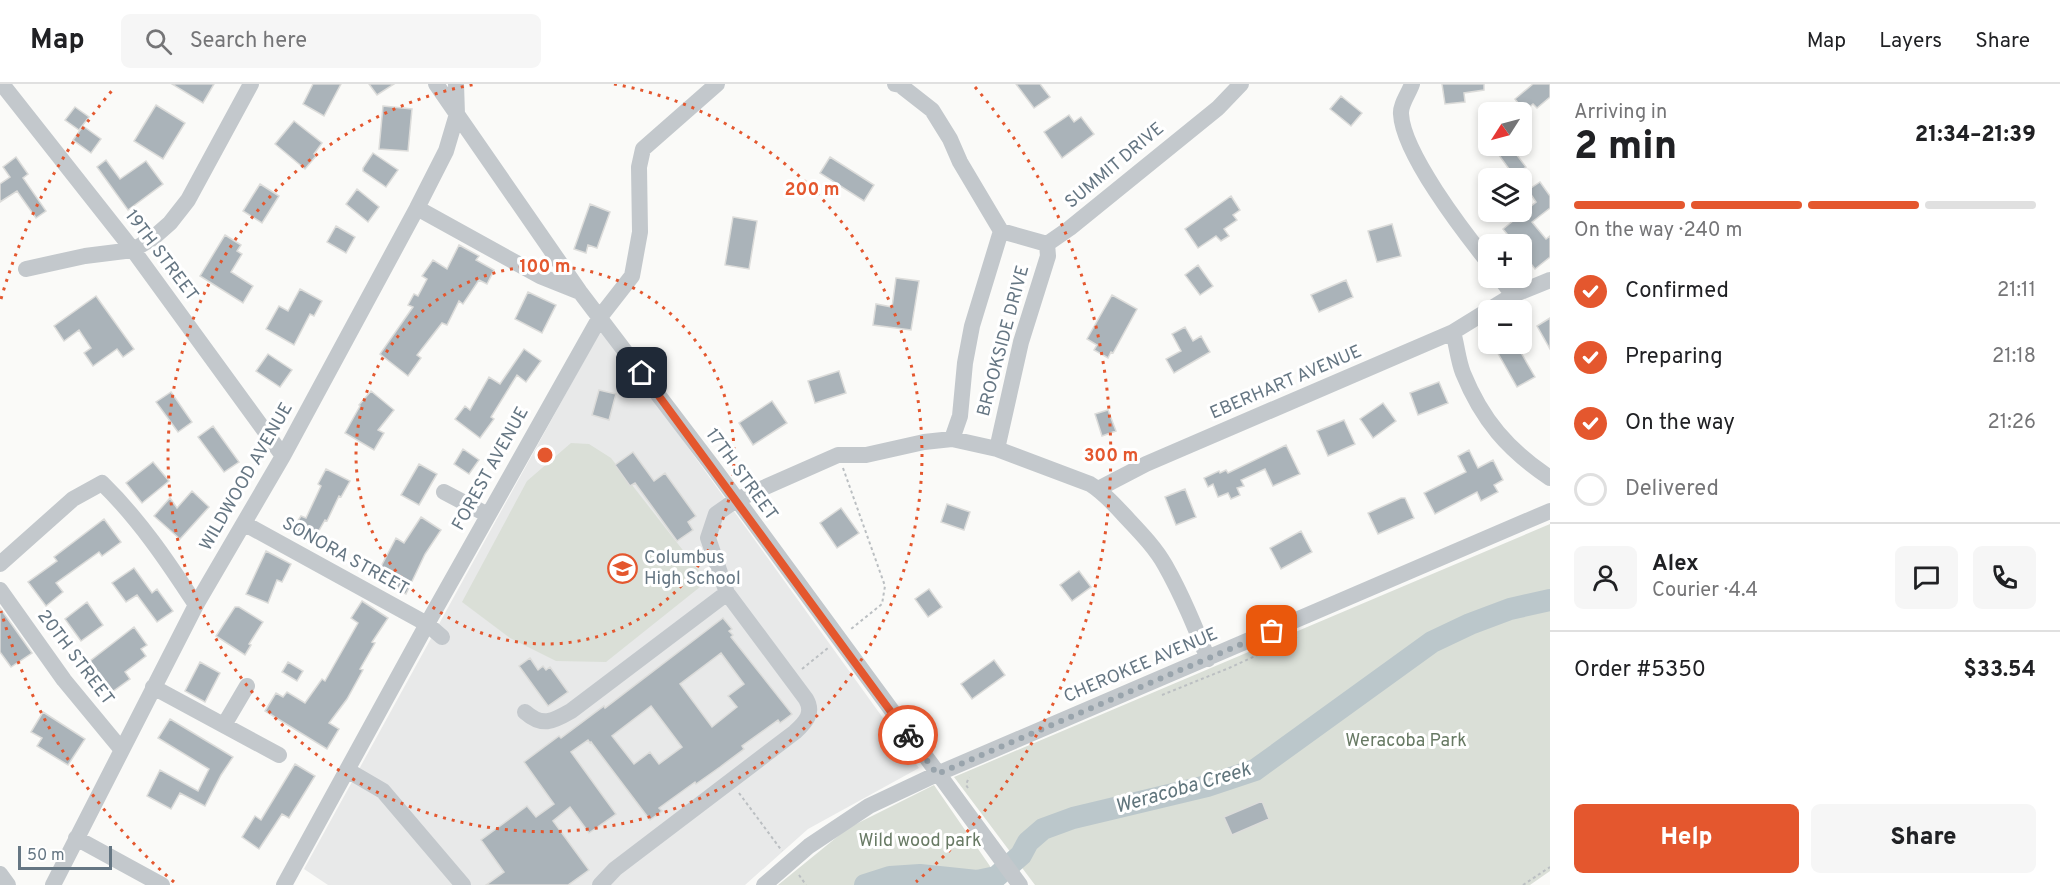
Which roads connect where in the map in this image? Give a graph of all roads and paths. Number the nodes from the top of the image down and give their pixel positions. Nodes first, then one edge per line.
1 (2, 84) edge
2 (251, 84) edge
3 (436, 84) edge
4 (456, 84) edge
5 (717, 84) edge
6 (895, 84) edge
7 (1241, 84) edge
8 (1412, 84) edge
9 (457, 114) junction
10 (417, 208) junction
11 (1001, 231) junction
12 (1047, 244) junction
13 (1478, 248) edge
14 (133, 250) junction
15 (26, 269) dead end
16 (1550, 280) edge
17 (1508, 288) edge
18 (580, 292) junction
19 (1513, 295) junction
20 (600, 317) junction
21 (1453, 333) junction
22 (952, 439) junction
23 (997, 449) junction
24 (838, 455) junction
25 (283, 456) junction
26 (1550, 478) edge
27 (1098, 489) junction
28 (444, 492) dead end
29 (736, 500) junction
30 (1550, 511) edge
31 (488, 515) junction
32 (245, 524) junction
33 (0, 564) edge
34 (0, 590) edge
35 (727, 593) junction
36 (196, 605) junction
37 (427, 624) junction
38 (1301, 635) dead end
39 (442, 637) dead end
40 (838, 639) junction
41 (1208, 658) junction
42 (791, 679) junction
43 (247, 686) dead end
44 (153, 687) junction
45 (1156, 697) dead end
46 (525, 712) dead end
47 (224, 725) junction
48 (121, 749) junction
49 (279, 755) dead end
50 (347, 770) junction
51 (937, 774) junction
52 (969, 777) dead end
53 (970, 792) dead end
54 (743, 799) dead end
55 (76, 838) junction
56 (775, 842) dead end
57 (1550, 867) edge
58 (0, 874) edge
59 (1018, 882) edge
60 (8, 885) edge
61 (53, 885) edge
62 (162, 885) edge
63 (284, 885) edge
64 (463, 885) edge
65 (600, 885) edge
66 (764, 885) edge
67 (1523, 885) edge

1 - 14 street, 19TH STREET
2 - 14 street
3 - 9 street, 17TH STREET
4 - 9 street, WILDWOOD AVENUE
5 - 20 street, FOREST AVENUE
6 - 11 street
7 - 12 street, SUMMIT DRIVE
8 - 13 street
9 - 10 street, WILDWOOD AVENUE
9 - 18 street, 17TH STREET
10 - 18 street
10 - 25 street, WILDWOOD AVENUE
11 - 12 street
11 - 22 street, BROOKSIDE DRIVE
12 - 23 street, BROOKSIDE DRIVE
14 - 15 street
14 - 25 street, 19TH STREET
16 - 19 street, EBERHART AVENUE
17 - 19 street
18 - 20 street, 17TH STREET
19 - 21 street, EBERHART AVENUE
20 - 29 street, 17TH STREET
20 - 31 street, FOREST AVENUE
21 - 26 street
21 - 27 street, EBERHART AVENUE
22 - 23 street
22 - 24 street
23 - 27 street
24 - 29 street
24 - 40 path
25 - 32 street, WILDWOOD AVENUE
27 - 41 street
28 - 31 street
29 - 35 street
29 - 40 street, 17TH STREET
30 - 41 street, CHEROKEE AVENUE
31 - 37 street, FOREST AVENUE
32 - 36 street, WILDWOOD AVENUE
32 - 37 street, SONORA STREET
33 - 36 street
34 - 48 street, 20TH STREET
35 - 42 street
35 - 46 street
36 - 44 street, WILDWOOD AVENUE
37 - 39 street, SONORA STREET
37 - 50 street, FOREST AVENUE
38 - 45 path
40 - 42 path
40 - 51 street, 17TH STREET
41 - 51 street, CHEROKEE AVENUE
42 - 65 street
43 - 47 street
44 - 47 street
44 - 48 street, WILDWOOD AVENUE
47 - 49 street
48 - 55 street, WILDWOOD AVENUE
50 - 63 street, FOREST AVENUE
50 - 64 street
51 - 59 street, 17TH STREET
51 - 66 street, CHEROKEE AVENUE
52 - 53 path
54 - 56 path
55 - 61 street, WILDWOOD AVENUE
55 - 62 street
57 - 67 path
58 - 60 street

